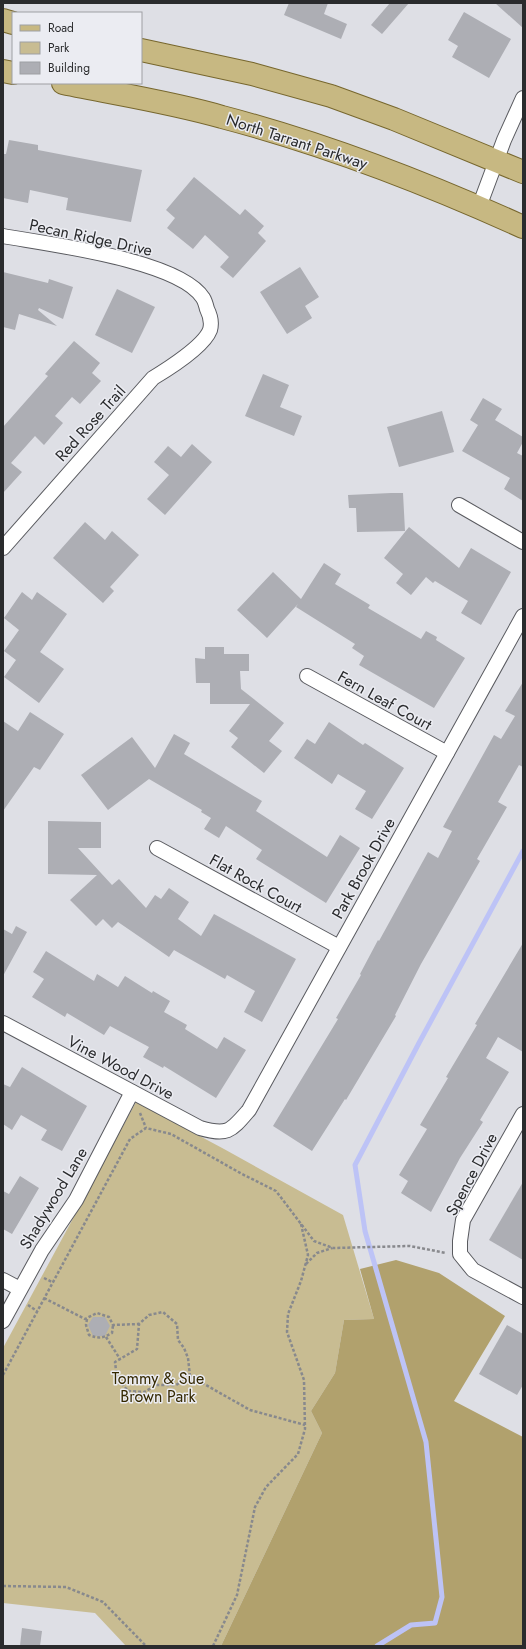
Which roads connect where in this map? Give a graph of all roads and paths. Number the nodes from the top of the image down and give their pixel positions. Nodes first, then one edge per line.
1 (142, 50) edge
2 (68, 84) edge
3 (523, 98) edge
4 (496, 159) junction
5 (523, 172) edge
6 (479, 207) junction
7 (523, 227) edge
8 (3, 236) edge
9 (210, 330) joint
10 (459, 505) dead end
11 (523, 542) edge
12 (3, 548) edge
13 (523, 616) edge
14 (307, 676) dead end
15 (446, 753) junction
16 (157, 848) dead end
17 (339, 947) junction
18 (3, 1023) edge
19 (132, 1092) junction
20 (523, 1114) edge
21 (226, 1132) joint
22 (301, 1222) junction
23 (333, 1248) junction
24 (460, 1254) junction
25 (305, 1264) junction
26 (3, 1280) edge
27 (20, 1289) junction
28 (523, 1297) edge
29 (44, 1298) junction
30 (87, 1318) junction
31 (3, 1321) edge
32 (139, 1324) junction
33 (113, 1325) junction
34 (106, 1337) junction
35 (120, 1359) junction
36 (3, 1375) edge
37 (190, 1376) junction
38 (305, 1425) junction
39 (3, 1586) edge
40 (146, 1646) edge
41 (213, 1646) edge

1 - 4 main road
2 - 6 main road, North Tarrant Parkway
3 - 4 street
4 - 5 main road
4 - 6 street
6 - 7 main road, North Tarrant Parkway
8 - 9 street, Pecan Ridge Drive
9 - 12 street, Red Rose Trail
10 - 11 street
13 - 15 street, Park Brook Drive
14 - 15 street, Fern Leaf Court
15 - 17 street, Park Brook Drive
16 - 17 street, Flat Rock Court
17 - 21 street, Park Brook Drive
18 - 19 street, Vine Wood Drive
19 - 21 street, Vine Wood Drive
19 - 27 street, Shadywood Lane
20 - 24 street, Spence Drive
22 - 23 path
22 - 25 path
22 - 29 path
23 - 24 path
23 - 25 path
24 - 28 street
25 - 38 path
26 - 27 street
27 - 31 street, Shadywood Lane
29 - 30 path
29 - 36 path
30 - 33 path
30 - 34 path
32 - 33 path
32 - 35 path
32 - 37 path
33 - 34 path
34 - 35 path
35 - 37 path
37 - 38 path
38 - 41 path
39 - 40 path

